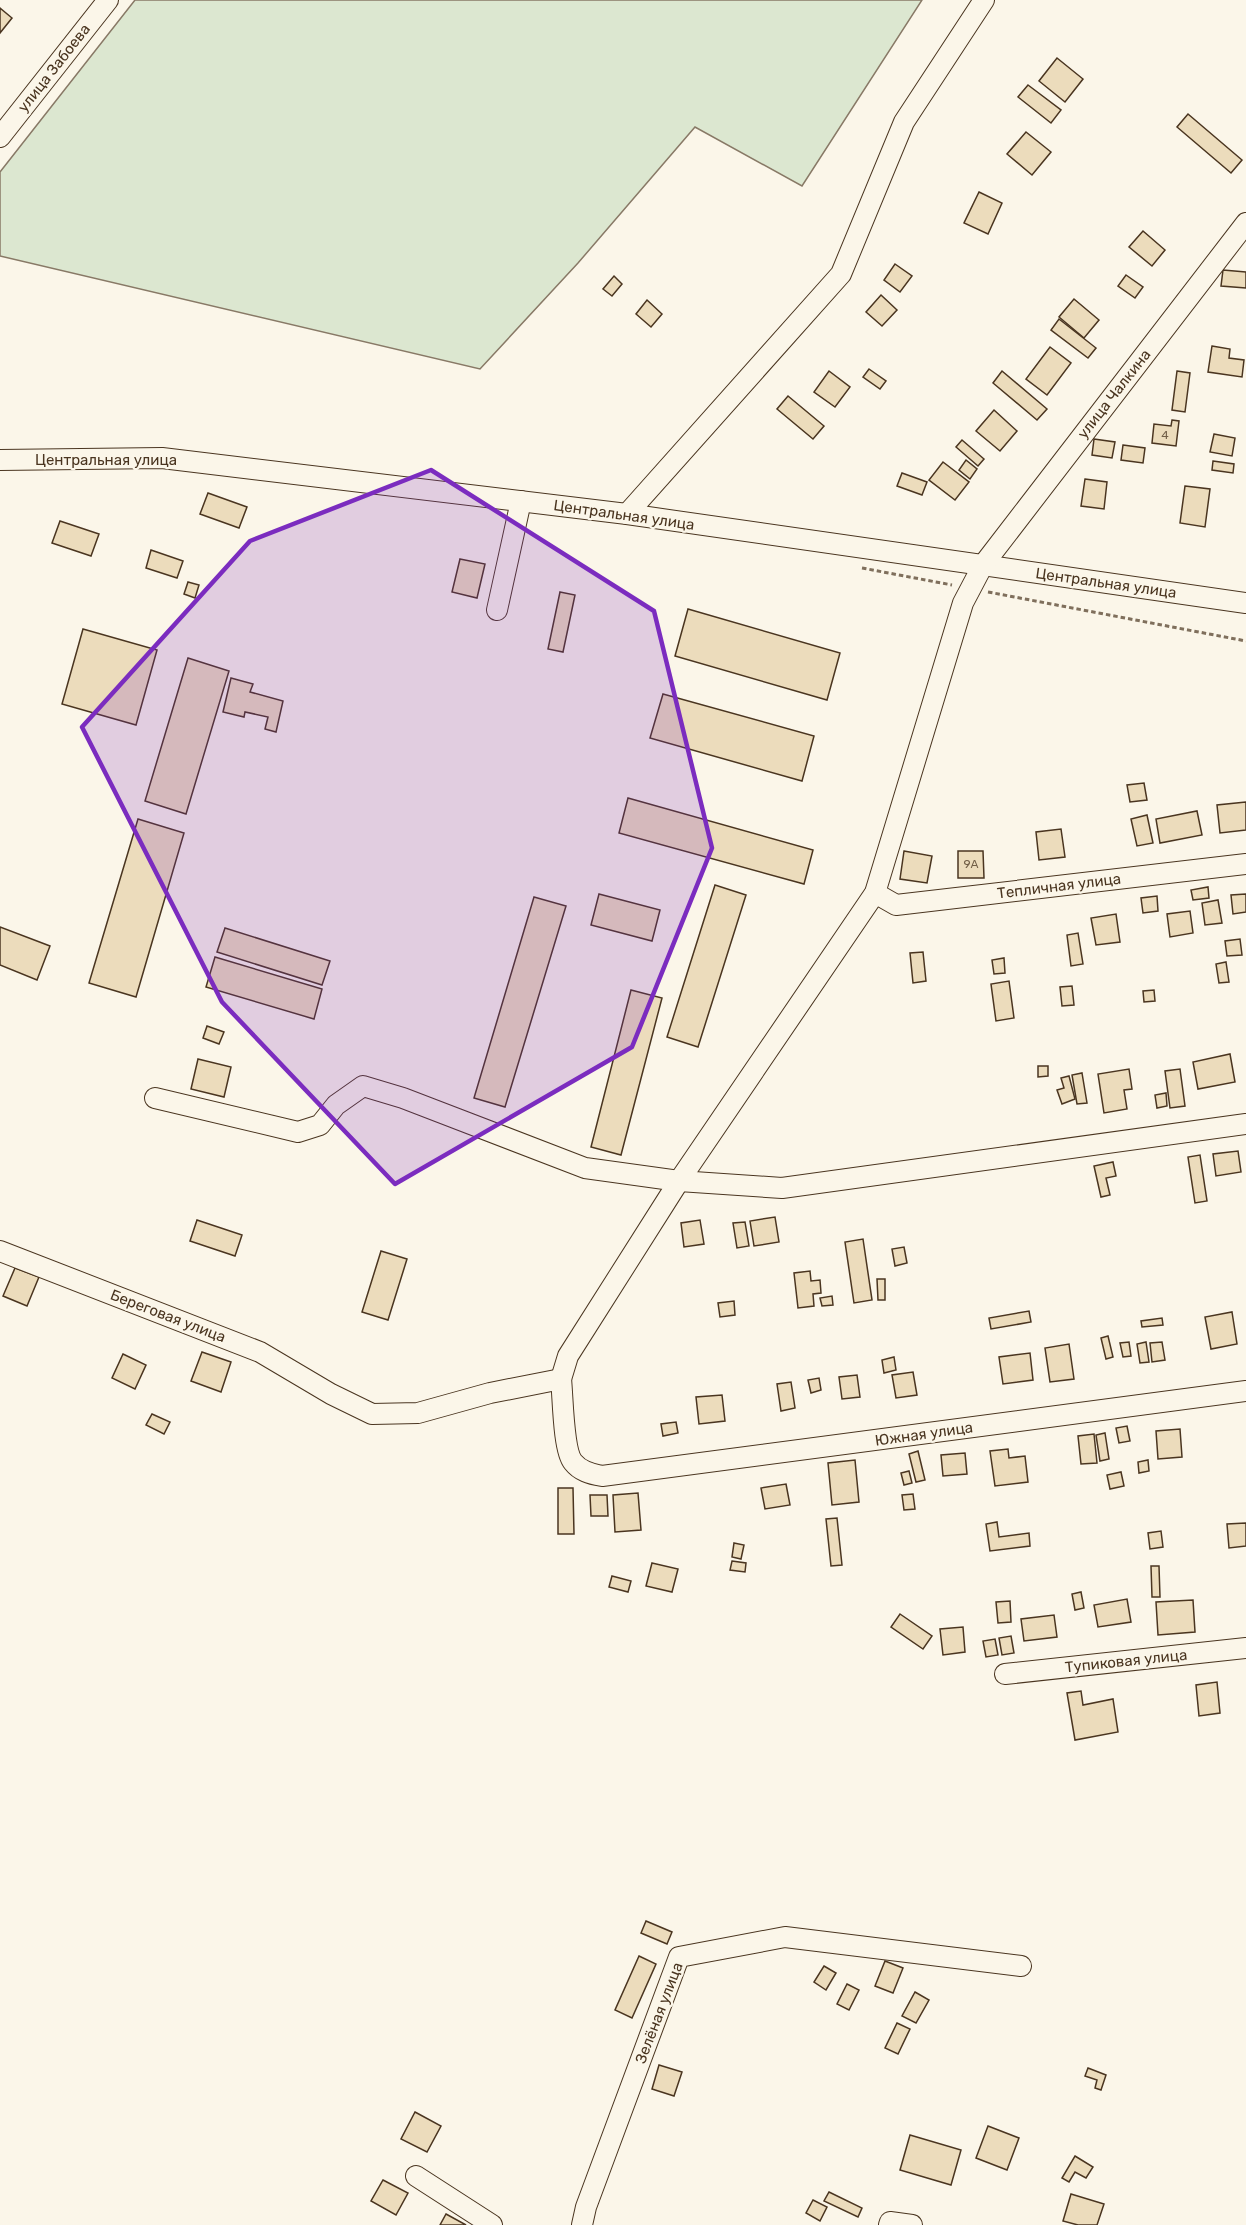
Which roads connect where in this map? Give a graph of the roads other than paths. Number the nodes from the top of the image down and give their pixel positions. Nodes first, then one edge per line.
1 (108, 0) edge
2 (984, 0) edge
3 (0, 137) edge
4 (1246, 223) edge
5 (0, 460) edge
6 (521, 501) junction
7 (627, 514) junction
8 (983, 566) junction
9 (1246, 603) edge
10 (497, 610) dead end
11 (1246, 864) edge
12 (875, 893) junction
13 (154, 1098) dead end
14 (1246, 1124) edge
15 (679, 1181) junction
16 (0, 1251) edge
17 (561, 1378) junction
18 (1246, 1391) edge
19 (1246, 1648) edge
20 (1005, 1674) dead end
21 (1022, 1966) dead end
22 (416, 2176) dead end
23 (492, 2225) edge
24 (582, 2225) edge
25 (889, 2225) edge
26 (912, 2225) edge

1 - 3 street, улица Забоева
2 - 7 street
4 - 8 street, улица Чалкина
5 - 6 street, Центральная улица
6 - 7 street, Центральная улица
6 - 10 street
7 - 8 street, Центральная улица
8 - 9 street, Центральная улица
8 - 12 street, улица Чалкина
11 - 12 street, Тепличная улица
12 - 15 street, улица Чалкина
13 - 15 street
14 - 15 street
15 - 17 street, улица Чалкина
16 - 17 street, Береговая улица
17 - 18 street, Южная улица
19 - 20 street, Тупиковая улица
21 - 24 street, Зелёная улица
22 - 23 street
25 - 26 street

